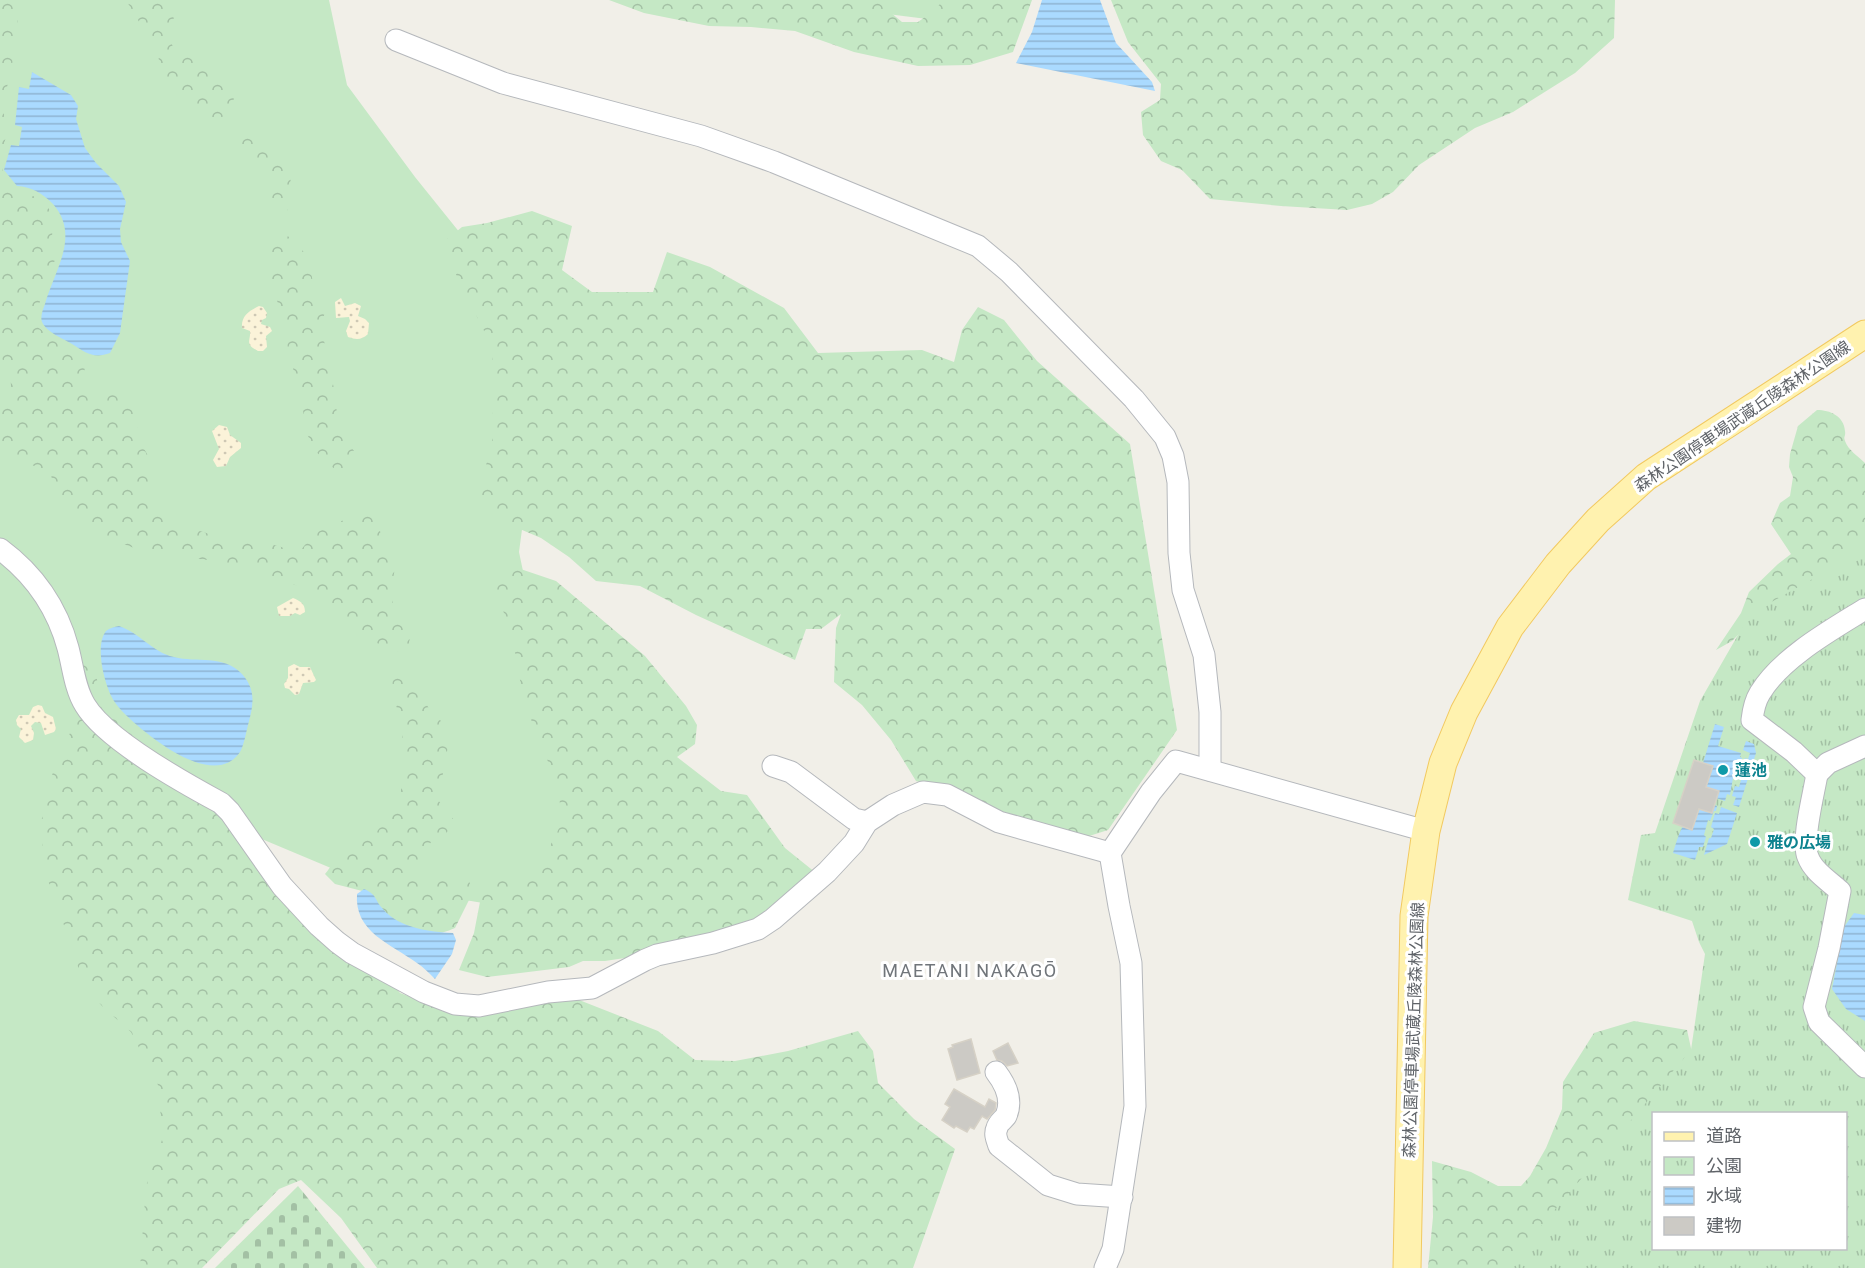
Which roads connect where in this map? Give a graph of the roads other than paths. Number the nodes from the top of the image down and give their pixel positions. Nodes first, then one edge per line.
1 (396, 40) dead end
2 (1865, 334) edge
3 (0, 549) edge
4 (1865, 609) edge
5 (1865, 746) edge
6 (773, 766) dead end
7 (1210, 770) junction
8 (1817, 774) junction
9 (867, 822) junction
10 (1426, 831) junction
11 (1110, 853) junction
12 (1865, 1067) edge
13 (996, 1072) dead end
14 (1122, 1197) junction
15 (1105, 1268) edge
16 (1407, 1268) edge

1 - 7 street
2 - 10 main road, 森林公園停車場武蔵丘陵森林公園線
3 - 9 street
4 - 8 street
5 - 8 street
6 - 9 street
7 - 10 street
7 - 11 street
8 - 12 street
9 - 11 street
10 - 16 main road, 森林公園停車場武蔵丘陵森林公園線
11 - 14 street
13 - 14 street
14 - 15 street

